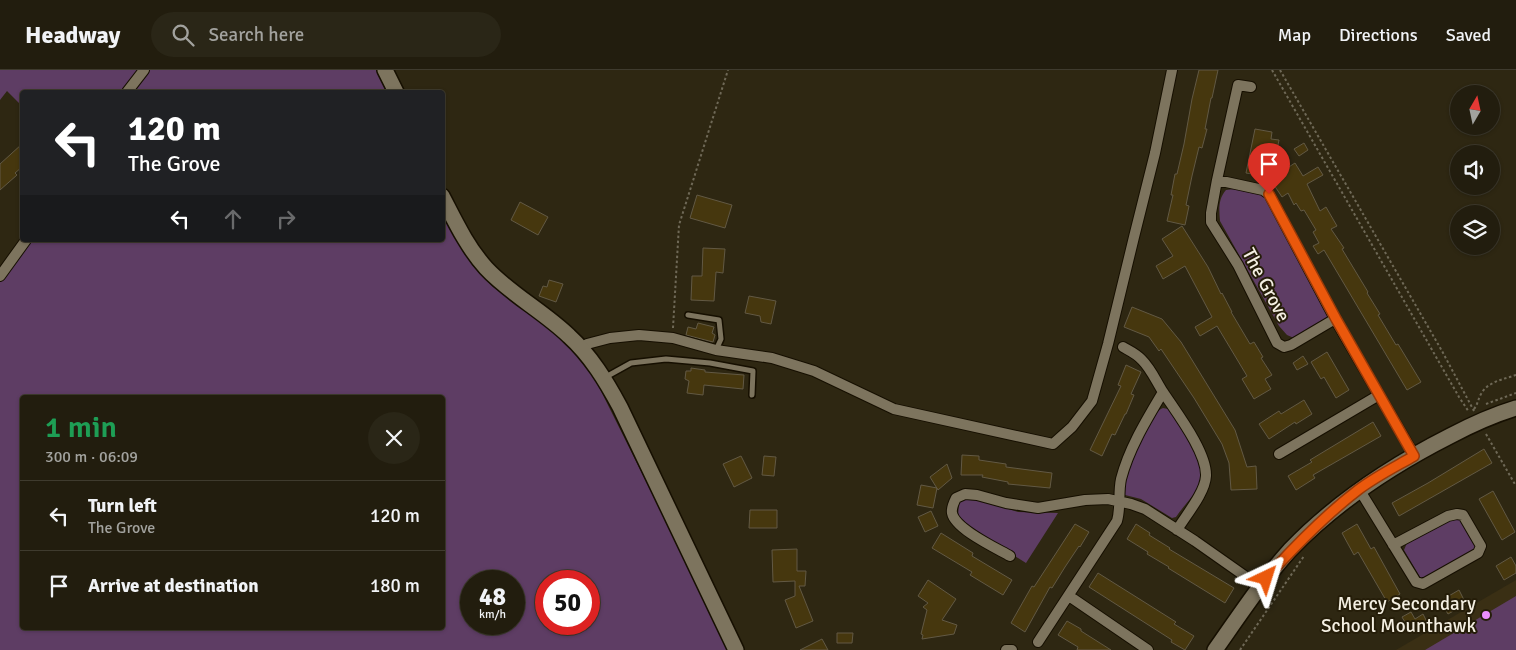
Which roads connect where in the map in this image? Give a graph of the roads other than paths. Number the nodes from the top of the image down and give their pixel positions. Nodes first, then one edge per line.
1 (144, 70) edge
2 (385, 70) edge
3 (1172, 70) edge
4 (1251, 87) dead end
5 (129, 90) edge
6 (395, 90) edge
7 (1217, 180) junction
8 (445, 202) edge
9 (25, 242) edge
10 (0, 276) edge
11 (688, 315) dead end
12 (1336, 319) junction
13 (1123, 347) dead end
14 (581, 348) junction
15 (716, 350) junction
16 (603, 378) junction
17 (1163, 392) junction
18 (752, 395) dead end
19 (1379, 395) junction
20 (1516, 408) edge
21 (1279, 454) dead end
22 (1414, 456) junction
23 (1359, 489) junction
24 (1119, 502) junction
25 (1177, 530) junction
26 (1393, 545) junction
27 (1010, 556) dead end
28 (1259, 586) junction
29 (1069, 596) junction
30 (1038, 642) dead end
31 (736, 650) edge
32 (1006, 650) edge
33 (1012, 650) edge
34 (1148, 650) edge
35 (1215, 650) edge

1 - 5 street
2 - 6 main road
3 - 15 street
4 - 7 street, The Grove
7 - 12 street
7 - 12 street, The Grove
8 - 14 main road
9 - 10 street
11 - 15 lane
12 - 19 street
13 - 17 street
14 - 15 street
14 - 16 main road
16 - 18 lane
16 - 31 main road
17 - 24 street
17 - 25 street
19 - 21 street
19 - 22 street
20 - 22 main road
22 - 23 main road
23 - 26 street
23 - 28 main road
24 - 25 street
24 - 27 street
24 - 29 street
25 - 28 street
26 - 26 street
28 - 35 main road
29 - 30 street
29 - 34 street
32 - 33 street

